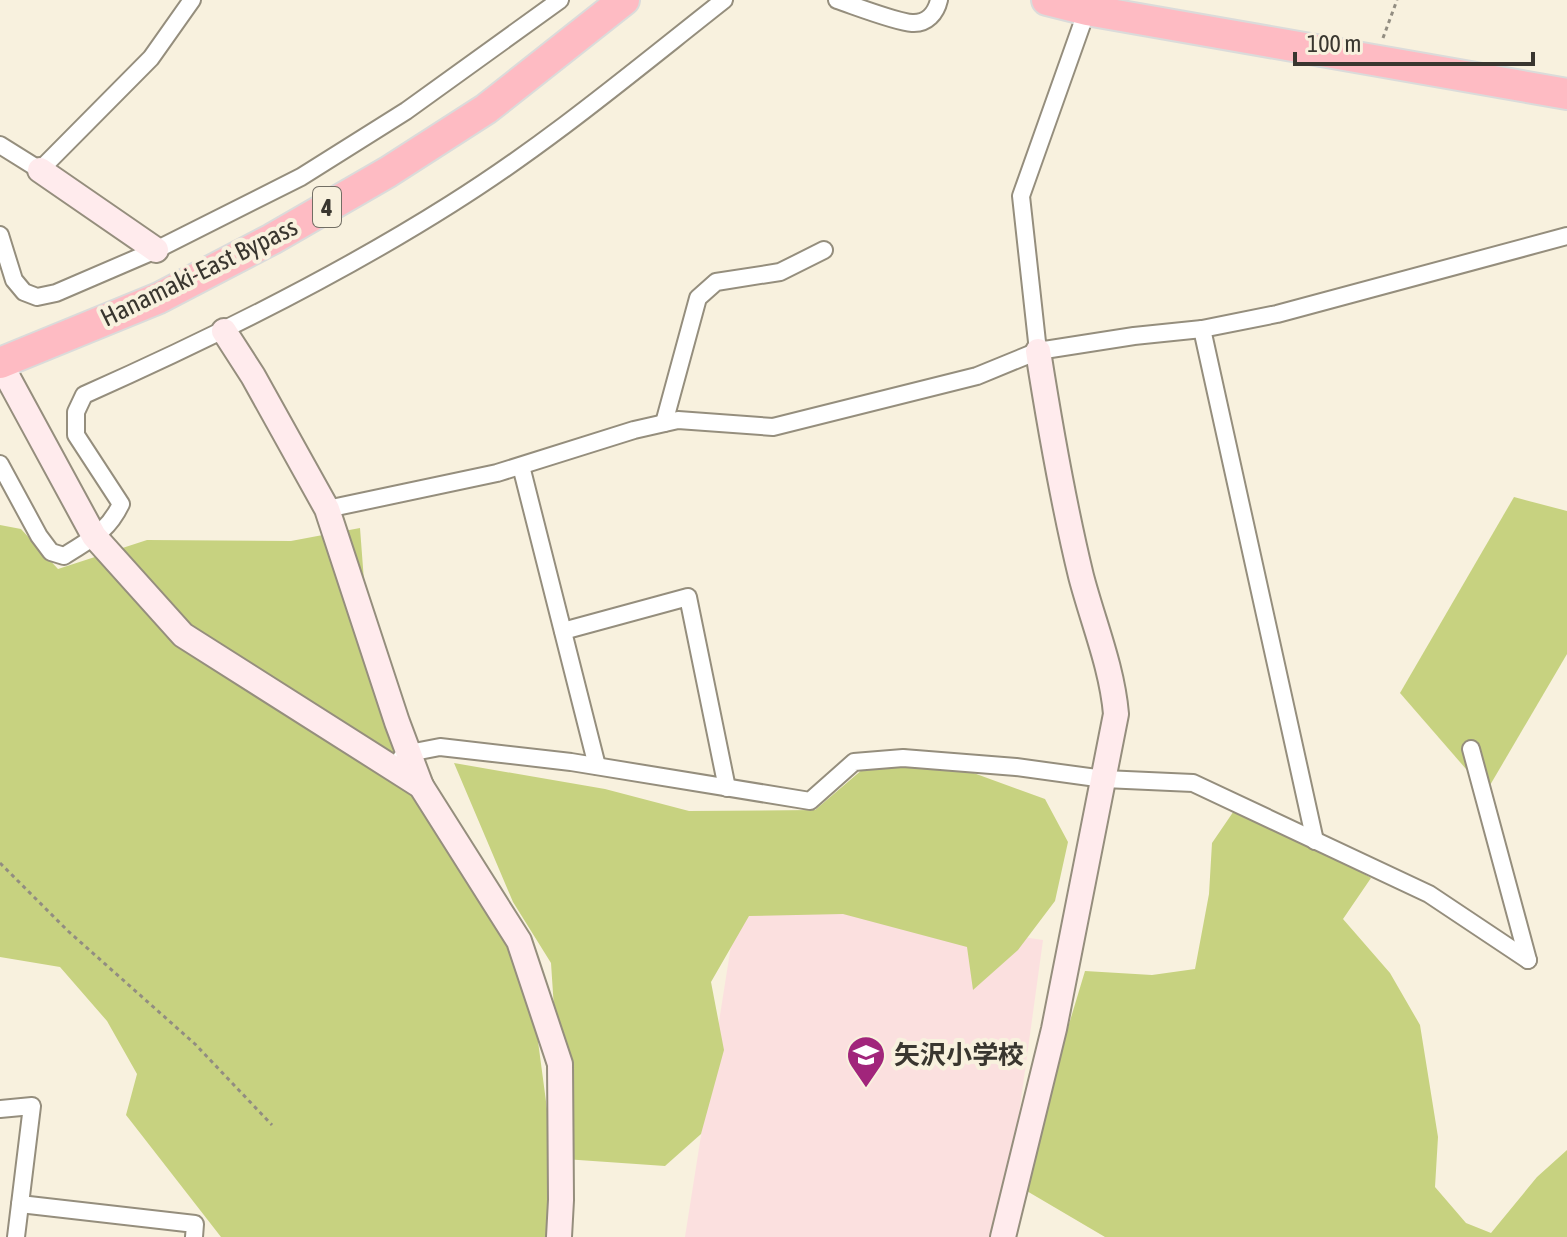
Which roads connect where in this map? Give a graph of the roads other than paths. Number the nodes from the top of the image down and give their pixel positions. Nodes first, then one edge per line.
1 (192, 0) edge
2 (560, 0) edge
3 (624, 0) edge
4 (724, 0) edge
5 (837, 0) edge
6 (939, 0) edge
7 (1047, 0) edge
8 (1102, 8) edge
9 (1567, 94) edge
10 (0, 145) edge
11 (40, 170) junction
12 (0, 235) edge
13 (1567, 236) edge
14 (156, 250) junction
15 (824, 250) dead end
16 (1202, 329) junction
17 (224, 331) junction
18 (1038, 351) junction
19 (0, 363) edge
20 (664, 423) junction
21 (0, 464) edge
22 (521, 466) junction
23 (327, 509) junction
24 (94, 536) junction
25 (563, 631) junction
26 (1471, 749) dead end
27 (400, 760) junction
28 (597, 766) junction
29 (1104, 779) junction
30 (727, 788) junction
31 (1315, 841) junction
32 (0, 1109) edge
33 (20, 1204) junction
34 (16, 1237) edge
35 (194, 1237) edge
36 (559, 1237) edge
37 (1003, 1237) edge

1 - 11 street
2 - 14 street
3 - 19 highway, Hanamaki-East Bypass / 4
4 - 17 street
5 - 6 street
7 - 8 highway
8 - 9 highway
8 - 18 street
10 - 11 street
11 - 14 street
12 - 14 street
13 - 16 street
15 - 20 street
16 - 18 street
16 - 31 street
17 - 23 street
17 - 24 street
18 - 20 street
18 - 29 street
19 - 24 street
20 - 22 street
21 - 24 street
22 - 23 street
22 - 25 street
23 - 27 street
24 - 27 street
25 - 28 street
25 - 30 street
26 - 31 street
27 - 28 street
27 - 36 street
28 - 30 street
29 - 30 street
29 - 31 street
29 - 37 street
32 - 33 street
33 - 34 street
33 - 35 street

